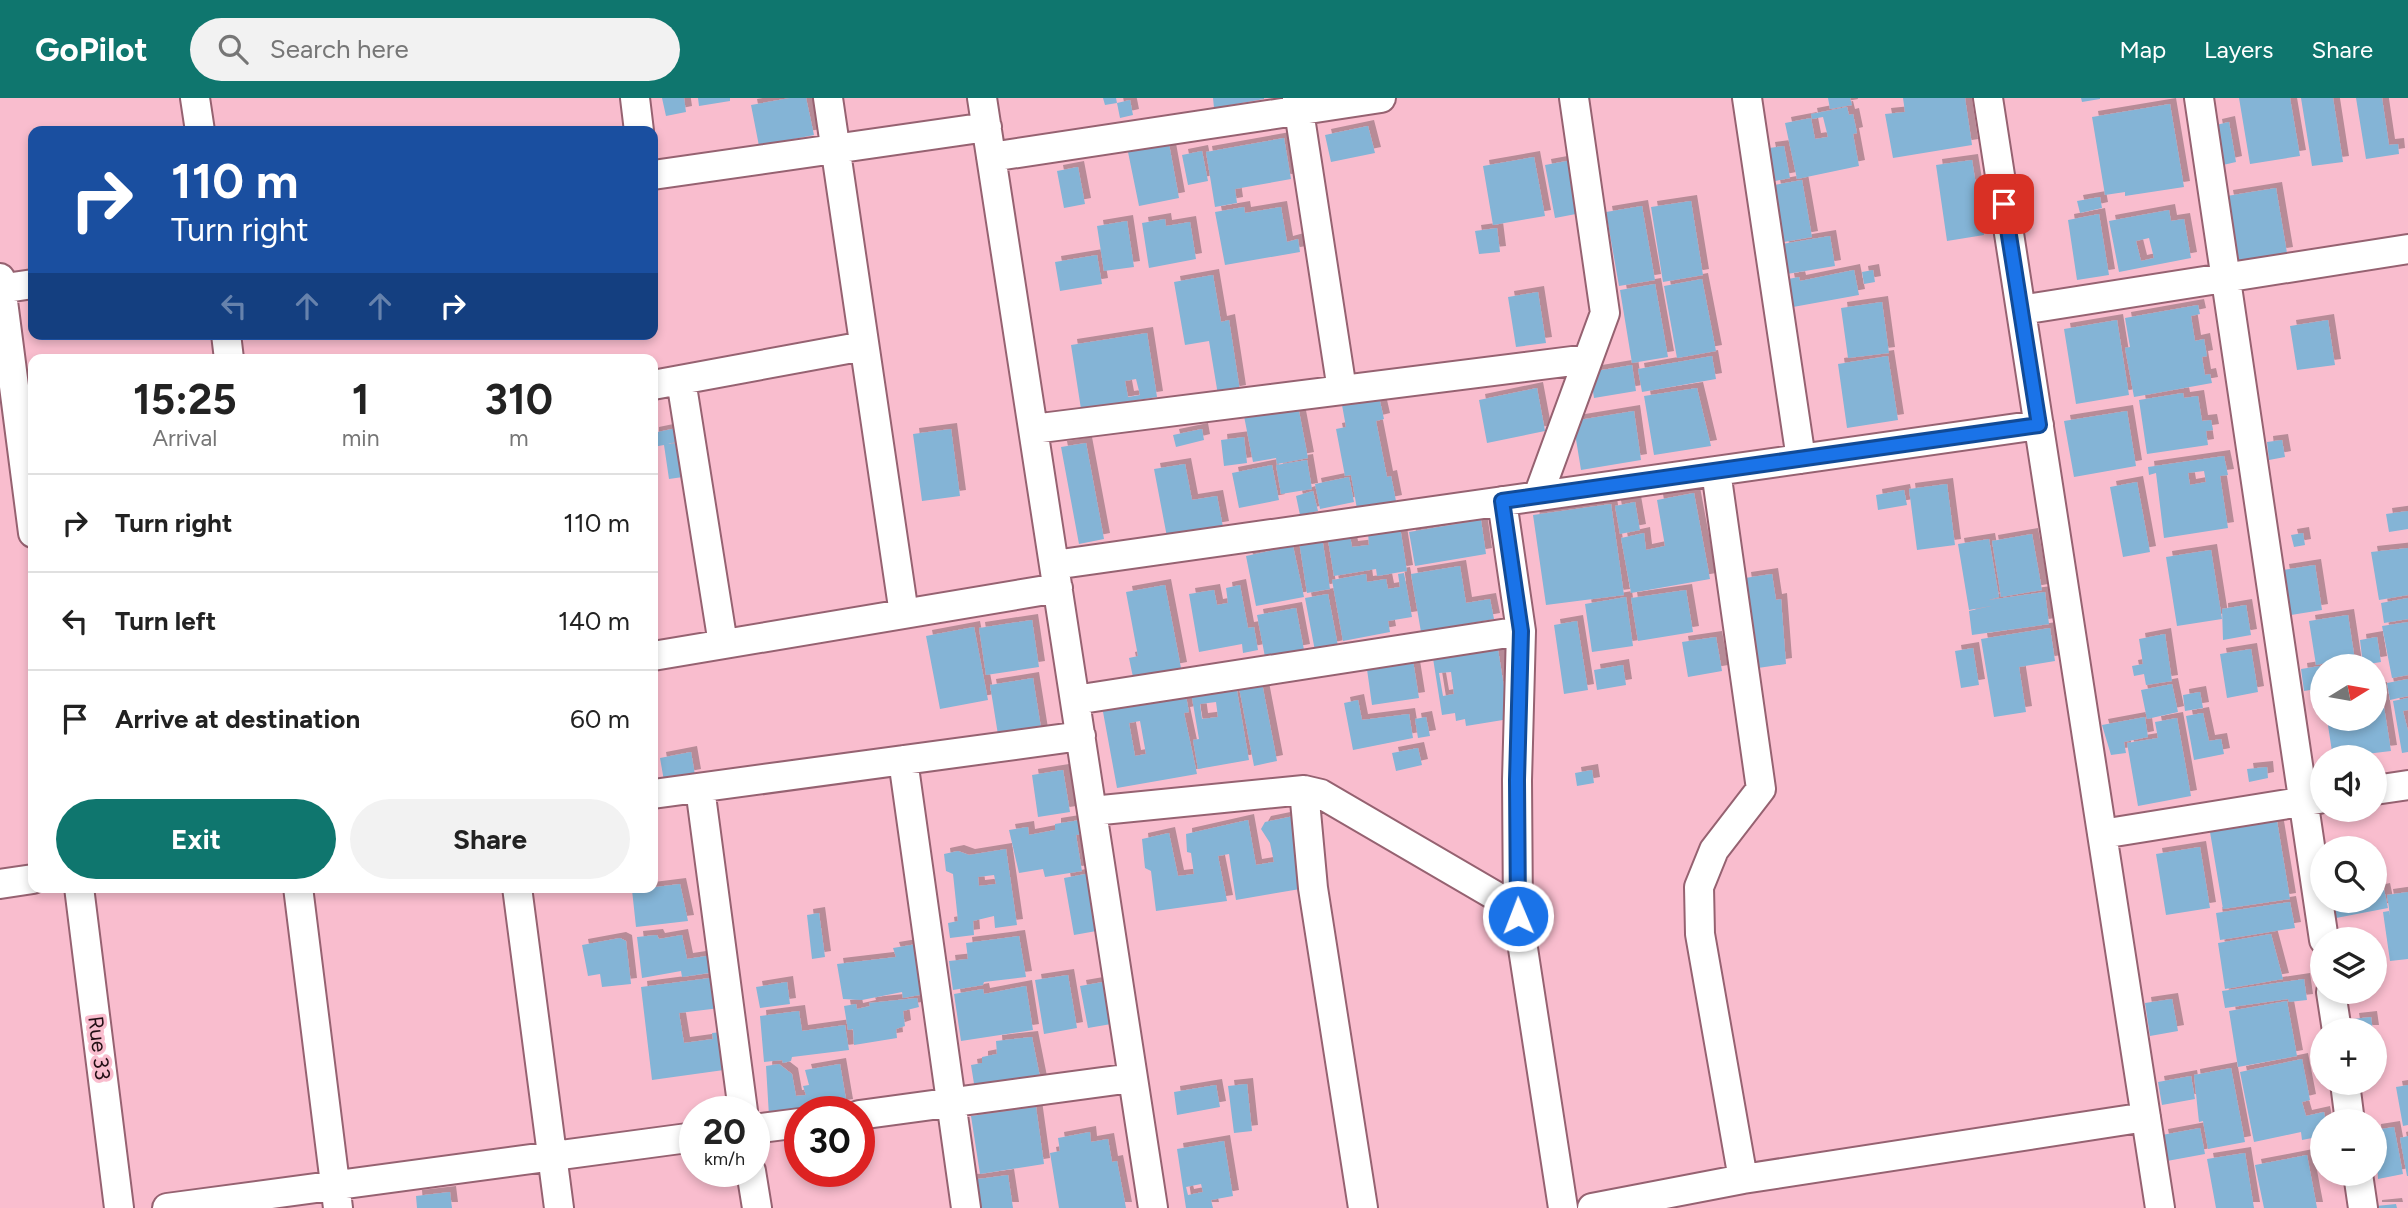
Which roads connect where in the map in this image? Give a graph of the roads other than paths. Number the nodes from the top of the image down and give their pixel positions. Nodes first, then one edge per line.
1 (195, 98) edge
2 (635, 98) edge
3 (828, 98) edge
4 (982, 98) edge
5 (1381, 98) edge
6 (1574, 98) edge
7 (1746, 98) edge
8 (1988, 98) edge
9 (2199, 98) edge
10 (1298, 104) edge
11 (199, 126) edge
12 (638, 126) edge
13 (987, 127) junction
14 (835, 150) junction
15 (991, 157) junction
16 (658, 174) edge
17 (2408, 249) edge
18 (2225, 278) junction
19 (28, 284) edge
20 (0, 285) edge
21 (2021, 310) junction
22 (864, 346) junction
23 (1588, 359) junction
24 (681, 380) junction
25 (658, 384) edge
26 (1342, 390) junction
27 (2039, 425) junction
28 (1033, 429) junction
29 (1801, 459) junction
30 (1716, 471) junction
31 (28, 495) edge
32 (1538, 496) junction
33 (1502, 501) junction
34 (1056, 577) junction
35 (904, 614) junction
36 (1521, 631) junction
37 (723, 644) junction
38 (658, 655) edge
39 (1075, 700) junction
40 (1081, 736) junction
41 (903, 760) junction
42 (2310, 782) edge
43 (2408, 785) edge
44 (699, 788) junction
45 (2387, 788) edge
46 (1304, 790) junction
47 (658, 793) edge
48 (2310, 800) edge
49 (1092, 811) junction
50 (2315, 822) edge
51 (2102, 834) junction
52 (28, 880) edge
53 (0, 884) edge
54 (80, 893) edge
55 (299, 893) edge
56 (518, 893) edge
57 (1518, 909) junction
58 (2323, 927) edge
59 (1132, 1078) junction
60 (741, 1096) edge
61 (950, 1102) junction
62 (875, 1113) edge
63 (2146, 1117) junction
64 (679, 1139) edge
65 (551, 1156) junction
66 (1743, 1179) junction
67 (2360, 1186) edge
68 (754, 1187) edge
69 (337, 1197) edge
70 (1675, 1201) edge
71 (120, 1208) edge
72 (167, 1208) edge
73 (559, 1208) edge
74 (757, 1208) edge
75 (966, 1208) edge
76 (1153, 1208) edge
77 (1363, 1208) edge
78 (1563, 1208) edge
79 (1592, 1208) edge
80 (2160, 1208) edge
81 (2363, 1208) edge

1 - 11 street
2 - 12 street
3 - 14 street
4 - 13 street
5 - 10 street
6 - 23 street
7 - 29 street
8 - 21 street
9 - 18 street
10 - 15 street
10 - 26 street
13 - 14 street
13 - 15 street
14 - 16 street
14 - 22 street
15 - 28 street
17 - 18 street
18 - 21 street
18 - 42 street
19 - 20 street
20 - 31 street
21 - 27 street
22 - 24 street
22 - 35 street
23 - 26 street
23 - 32 street
24 - 25 street
24 - 37 street
26 - 28 street
27 - 29 street
27 - 51 street
28 - 34 street
29 - 30 street
30 - 32 street
30 - 66 street
32 - 33 street
33 - 34 street
33 - 36 street
34 - 35 street
34 - 39 street
35 - 37 street
36 - 39 street
36 - 57 street
37 - 38 street
39 - 40 street
40 - 41 street
40 - 49 street
41 - 44 street
41 - 61 street
43 - 45 street
44 - 47 street
44 - 60 street
46 - 49 street
46 - 57 street
46 - 77 street
48 - 51 street
49 - 59 street
50 - 58 street
51 - 63 street
52 - 53 street
54 - 71 street, Rue 33
55 - 69 street
56 - 65 street
57 - 78 street
59 - 61 street
59 - 76 street
61 - 62 street
61 - 75 street
63 - 66 street
63 - 80 street
64 - 65 street
65 - 69 street
65 - 73 street
66 - 70 street
67 - 81 street
68 - 74 street
69 - 72 street
70 - 79 street

